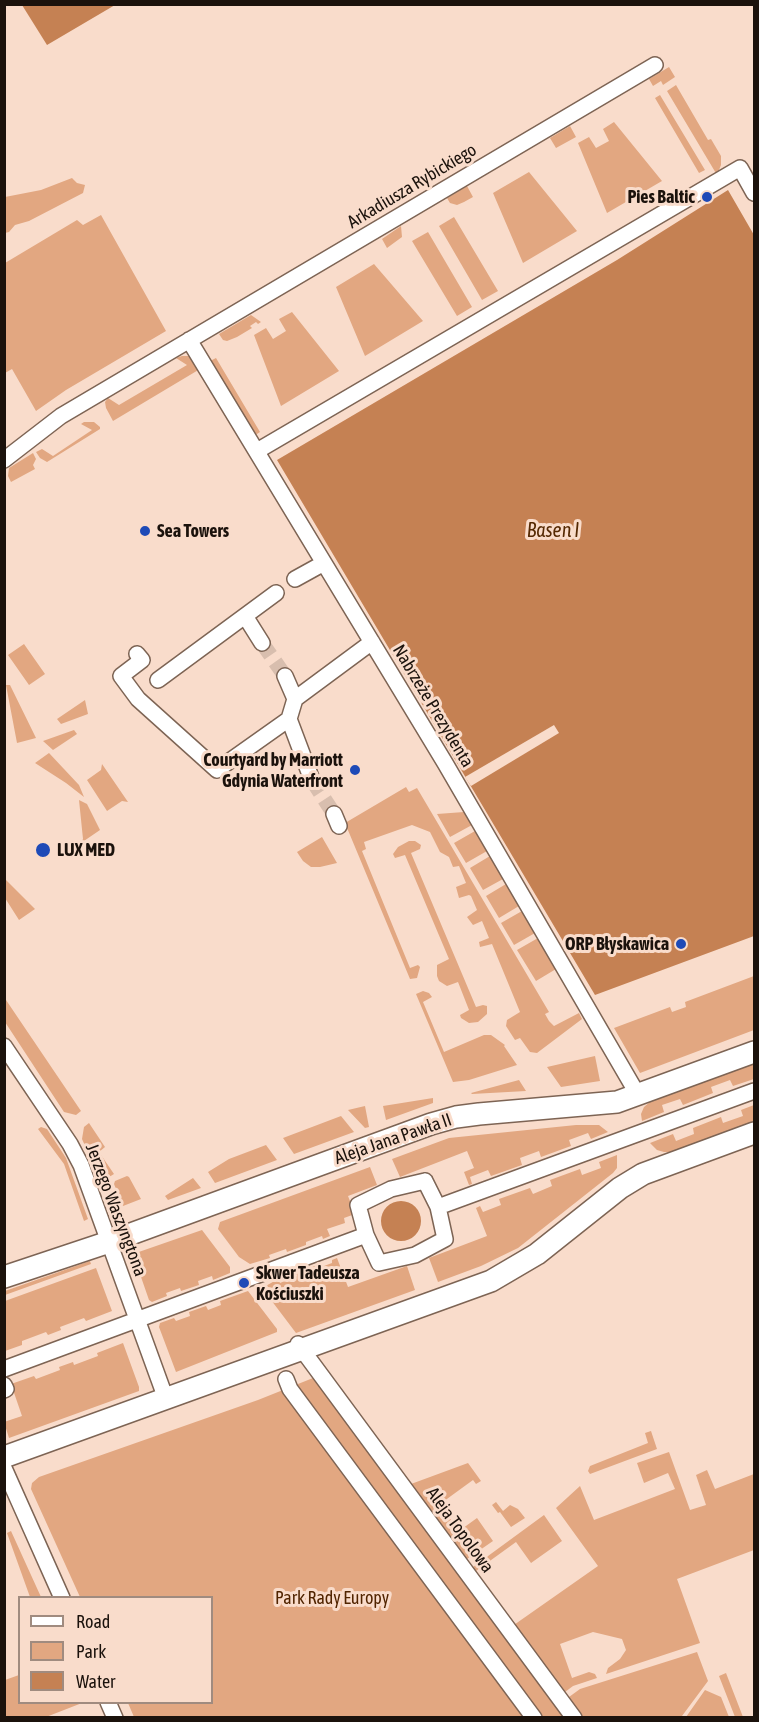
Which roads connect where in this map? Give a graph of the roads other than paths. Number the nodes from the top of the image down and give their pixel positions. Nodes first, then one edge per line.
1 (655, 65) dead end
2 (754, 193) edge
3 (189, 340) junction
4 (256, 451) junction
5 (4, 460) edge
6 (324, 563) junction
7 (295, 579) dead end
8 (276, 593) dead end
9 (245, 616) junction
10 (372, 642) junction
11 (262, 643) tunnel mouth
12 (137, 654) dead end
13 (285, 676) tunnel mouth
14 (148, 690) junction
15 (295, 699) junction
16 (289, 719) junction
17 (312, 780) tunnel mouth
18 (4, 1046) edge
19 (754, 1052) edge
20 (754, 1091) edge
21 (638, 1095) junction
22 (754, 1133) edge
23 (438, 1207) junction
24 (366, 1234) junction
25 (109, 1242) junction
26 (4, 1277) edge
27 (137, 1319) junction
28 (304, 1352) junction
29 (4, 1369) edge
30 (286, 1379) dead end
31 (4, 1385) edge
32 (4, 1390) edge
33 (166, 1399) junction
34 (4, 1457) edge
35 (4, 1468) edge
36 (61, 1596) edge
37 (109, 1704) edge
38 (115, 1718) edge
39 (534, 1718) edge
40 (574, 1718) edge

1 - 3 street, Arkadiusza Rybickiego
2 - 4 street
3 - 4 street, Nabrzeże Prezydenta
3 - 5 street, Arkadiusza Rybickiego
4 - 6 street, Nabrzeże Prezydenta
6 - 7 street
6 - 10 street, Nabrzeże Prezydenta
8 - 9 street
9 - 11 street
9 - 14 street
10 - 15 street
10 - 21 street, Nabrzeże Prezydenta
12 - 14 street
13 - 15 street
14 - 16 street
15 - 16 street
16 - 17 street
18 - 25 street, Jerzego Waszyngtona
19 - 21 street, Aleja Jana Pawła II
20 - 23 street
21 - 25 street, Aleja Jana Pawła II
22 - 28 street
23 - 24 street
23 - 24 street
24 - 27 street
25 - 26 street
25 - 27 street, Jerzego Waszyngtona
27 - 29 street
27 - 33 street, Jerzego Waszyngtona
28 - 33 street
28 - 40 street, Aleja Topolowa
30 - 39 street
31 - 32 street
33 - 34 street
35 - 36 street
37 - 38 street

